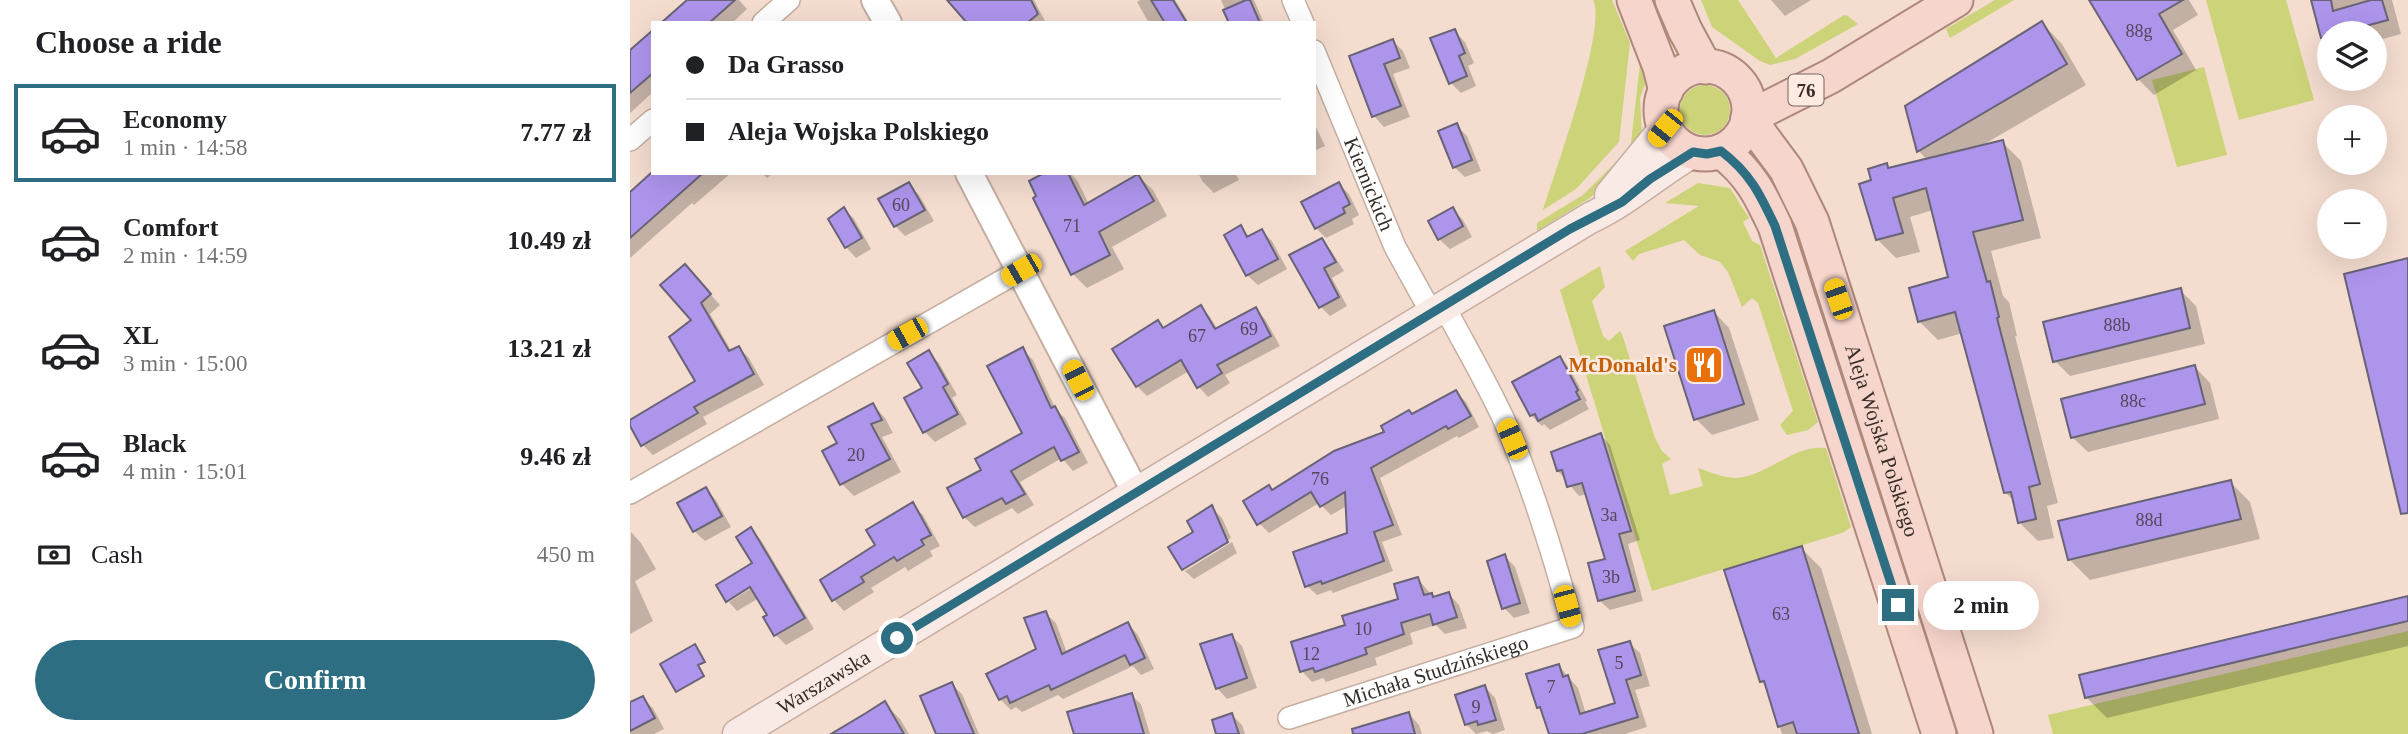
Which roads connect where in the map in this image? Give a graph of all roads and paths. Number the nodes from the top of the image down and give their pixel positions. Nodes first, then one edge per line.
1 (789, 0) edge
2 (875, 0) edge
3 (1293, 0) edge
4 (1634, 0) edge
5 (1672, 0) edge
6 (1956, 0) edge
7 (765, 21) edge
8 (887, 21) edge
9 (1302, 21) edge
10 (1316, 56) edge
11 (1862, 57) junction
12 (1705, 67) junction
13 (1741, 85) junction
14 (1666, 91) junction
15 (1748, 118) junction
16 (651, 122) edge
17 (1665, 128) junction
18 (630, 140) edge
19 (1707, 152) junction
20 (970, 175) edge
21 (1590, 218) junction
22 (1021, 270) junction
23 (1438, 310) junction
24 (630, 493) edge
25 (1136, 493) junction
26 (1289, 718) dead end
27 (738, 734) edge
28 (1939, 734) edge
29 (1976, 734) edge

1 - 7 street
2 - 8 street
3 - 9 street
4 - 14 main road
5 - 12 main road
6 - 11 main road, 76
10 - 23 street, Kiernickich
11 - 13 main road, 76
11 - 15 main road, 76
12 - 13 main road
12 - 14 main road
13 - 15 main road
14 - 17 main road
15 - 19 main road, 76
15 - 29 main road, Aleja Wojska Polskiego
16 - 18 street
17 - 19 main road
17 - 21 main road, Warszawska / 76
19 - 21 main road, Warszawska / 76
19 - 28 main road, Aleja Wojska Polskiego
20 - 22 street
21 - 23 main road, Warszawska / 76
22 - 24 street
22 - 25 street
23 - 25 main road, Warszawska / 76
23 - 26 street, Michała Studzińskiego
25 - 27 main road, Warszawska / 76

